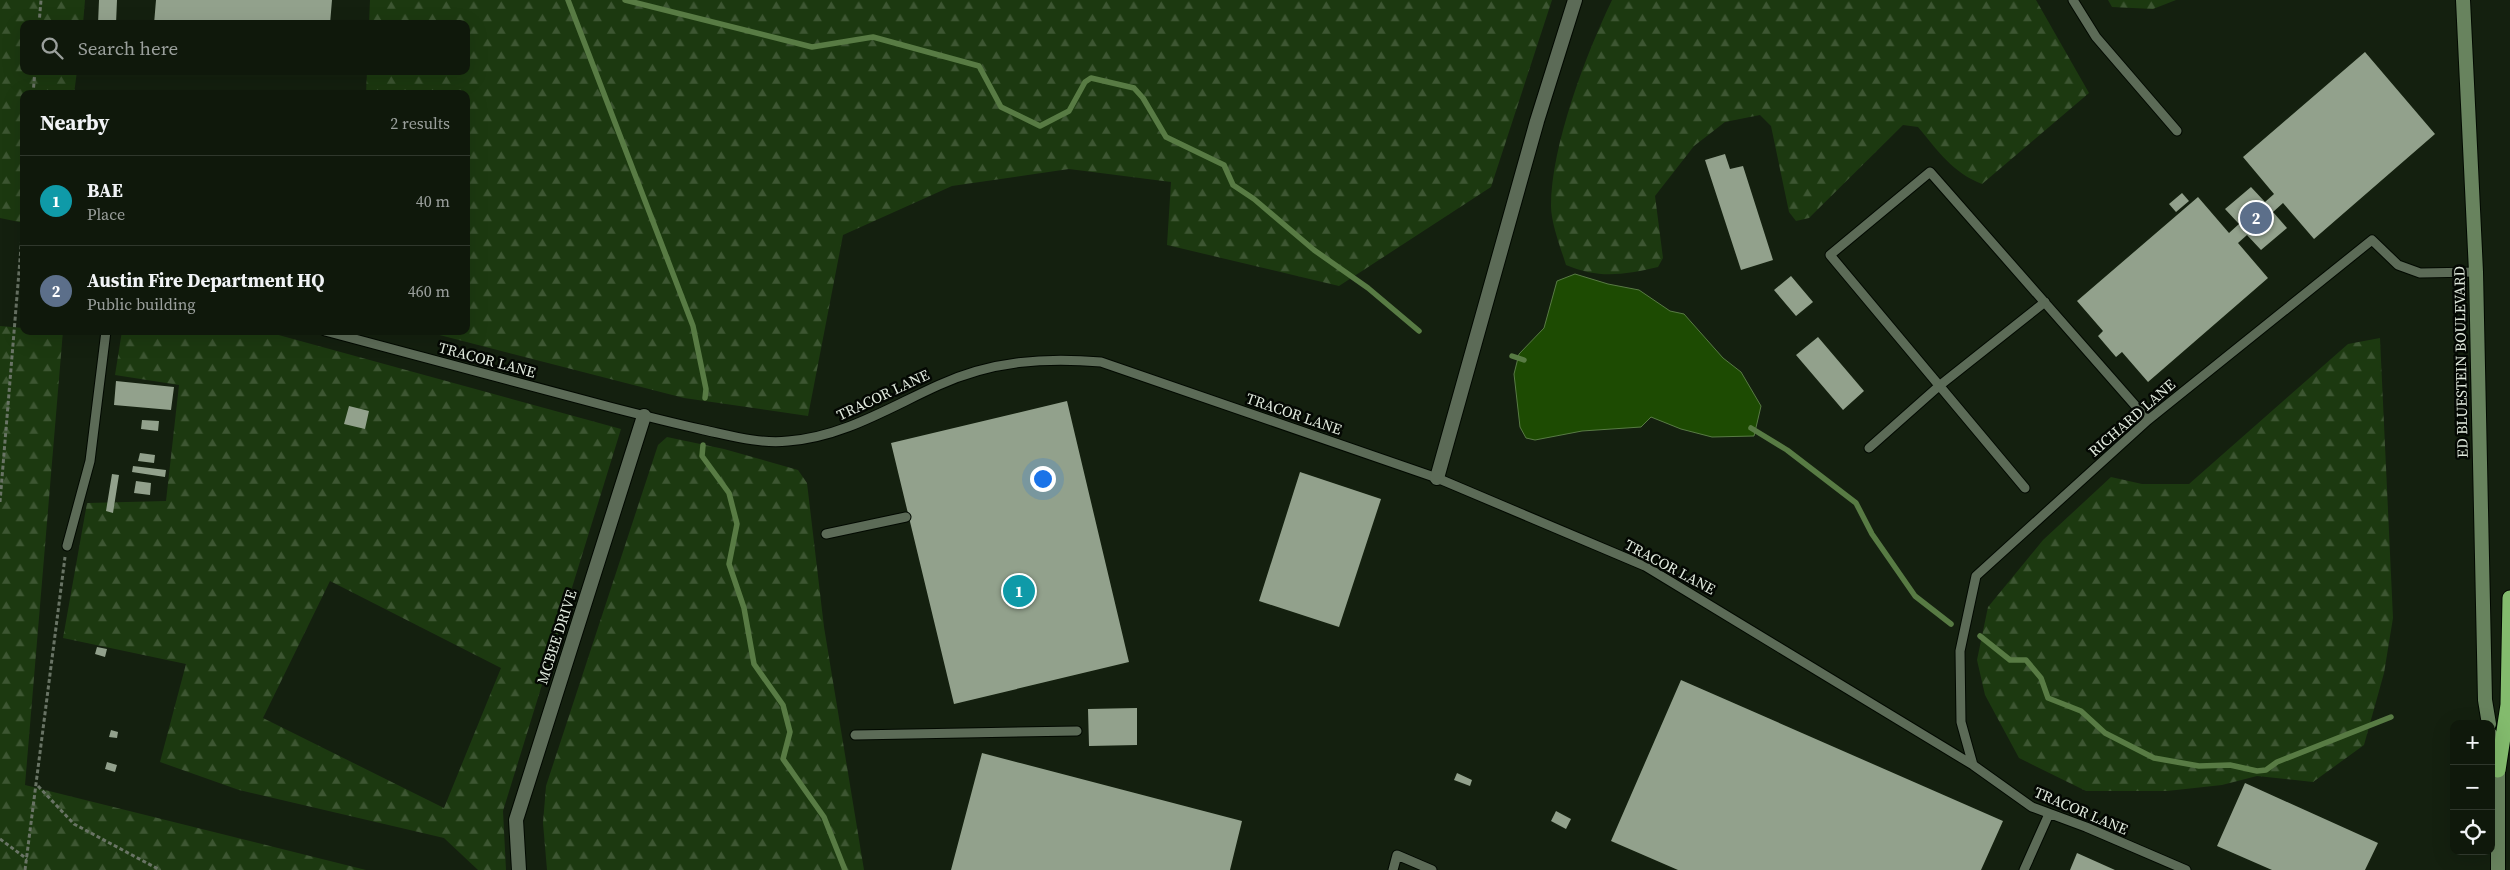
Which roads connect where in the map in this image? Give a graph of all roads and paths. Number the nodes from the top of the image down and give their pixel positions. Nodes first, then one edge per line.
1 (41, 0) edge
2 (1575, 0) edge
3 (2073, 0) edge
4 (2463, 0) edge
5 (39, 20) edge
6 (35, 75) edge
7 (33, 90) edge
8 (2177, 131) dead end
9 (20, 259) edge
10 (2476, 272) junction
11 (2045, 302) junction
12 (106, 335) edge
13 (339, 335) edge
14 (1938, 386) junction
15 (644, 416) junction
16 (2148, 420) junction
17 (1869, 448) dead end
18 (1437, 478) junction
19 (2024, 488) dead end
20 (0, 502) edge
21 (906, 517) dead end
22 (826, 534) dead end
23 (67, 546) joint
24 (2510, 598) edge
25 (2488, 720) edge
26 (1078, 731) dead end
27 (855, 735) dead end
28 (2495, 755) edge
29 (1973, 764) junction
30 (2498, 770) junction
31 (37, 786) junction
32 (2049, 814) junction
33 (0, 839) edge
34 (27, 859) junction
35 (25, 870) edge
36 (160, 870) edge
37 (519, 870) edge
38 (1393, 870) edge
39 (1432, 870) edge
40 (2024, 870) edge
41 (2186, 870) edge
42 (2498, 870) edge

1 - 5 path
2 - 18 street
3 - 8 lane
4 - 10 main road, ED BLUESTEIN BOULEVARD
6 - 7 path
9 - 20 path
10 - 16 lane, RICHARD LANE
10 - 25 main road, ED BLUESTEIN BOULEVARD
11 - 14 lane
11 - 14 lane
11 - 16 lane
12 - 23 lane
13 - 15 lane, TRACOR LANE
14 - 17 lane
14 - 19 lane
15 - 18 lane, TRACOR LANE
15 - 37 street, MCBEE DRIVE
16 - 29 lane, RICHARD LANE
18 - 29 lane, TRACOR LANE
21 - 22 lane
23 - 31 path
24 - 30 highway
26 - 27 lane
28 - 30 main road
29 - 32 lane, TRACOR LANE
30 - 42 main road
31 - 34 path
31 - 36 path
32 - 40 lane
32 - 41 lane, TRACOR LANE
33 - 34 path
34 - 35 path
38 - 39 lane

